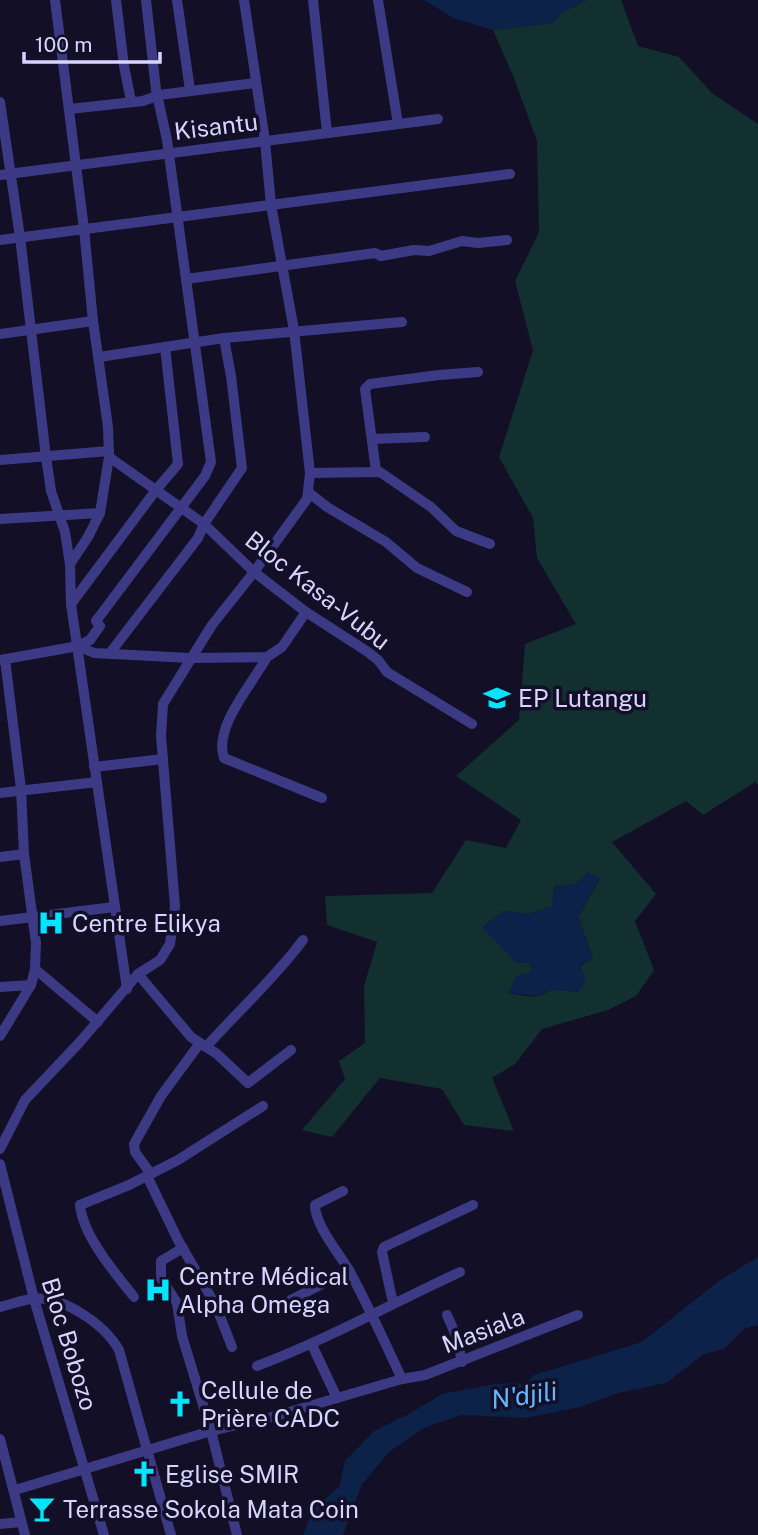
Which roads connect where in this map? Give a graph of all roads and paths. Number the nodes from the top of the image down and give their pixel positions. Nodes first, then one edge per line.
1 (55, 0) edge
2 (116, 0) edge
3 (146, 0) edge
4 (177, 0) edge
5 (244, 0) edge
6 (313, 0) edge
7 (378, 0) edge
8 (255, 83) junction
9 (190, 90) junction
10 (159, 94) junction
11 (131, 101) junction
12 (0, 102) edge
13 (69, 109) junction
14 (438, 119) dead end
15 (398, 124) junction
16 (327, 133) junction
17 (265, 141) junction
18 (167, 154) junction
19 (76, 166) junction
20 (510, 174) dead end
21 (5, 175) edge
22 (271, 205) junction
23 (177, 217) junction
24 (84, 229) junction
25 (20, 237) junction
26 (0, 240) edge
27 (507, 240) dead end
28 (283, 266) junction
29 (186, 278) junction
30 (93, 321) junction
31 (402, 321) dead end
32 (30, 328) junction
33 (294, 330) junction
34 (0, 334) edge
35 (224, 338) junction
36 (195, 342) junction
37 (165, 347) junction
38 (99, 357) junction
39 (478, 372) dead end
40 (425, 437) dead end
41 (372, 439) junction
42 (109, 454) junction
43 (46, 457) junction
44 (0, 460) edge
45 (376, 471) junction
46 (310, 473) junction
47 (156, 490) junction
48 (308, 492) junction
49 (181, 507) junction
50 (100, 513) junction
51 (60, 516) junction
52 (0, 519) edge
53 (204, 524) junction
54 (490, 544) dead end
55 (70, 564) junction
56 (254, 572) junction
57 (467, 592) dead end
58 (71, 604) junction
59 (306, 612) junction
60 (78, 646) junction
61 (110, 653) junction
62 (268, 657) junction
63 (190, 658) junction
64 (3, 660) edge
65 (472, 724) dead end
66 (12, 727) junction
67 (0, 730) edge
68 (163, 760) junction
69 (94, 767) junction
70 (97, 782) junction
71 (21, 789) junction
72 (0, 793) edge
73 (322, 798) dead end
74 (24, 854) junction
75 (0, 857) edge
76 (114, 907) junction
77 (33, 917) junction
78 (0, 921) edge
79 (303, 940) dead end
80 (35, 969) junction
81 (138, 974) junction
82 (31, 985) junction
83 (0, 987) edge
84 (127, 989) junction
85 (98, 1022) junction
86 (0, 1036) edge
87 (203, 1045) junction
88 (291, 1050) dead end
89 (263, 1106) dead end
90 (0, 1149) edge
91 (1, 1169) edge
92 (149, 1175) junction
93 (343, 1191) dead end
94 (473, 1205) dead end
95 (183, 1248) junction
96 (349, 1270) junction
97 (460, 1272) dead end
98 (134, 1297) dead end
99 (34, 1298) junction
100 (291, 1300) dead end
101 (393, 1303) junction
102 (0, 1307) edge
103 (447, 1315) dead end
104 (578, 1315) dead end
105 (372, 1316) junction
106 (312, 1345) junction
107 (232, 1346) dead end
108 (462, 1362) junction
109 (257, 1366) dead end
110 (402, 1379) junction
111 (337, 1398) junction
112 (211, 1431) junction
113 (1, 1445) edge
114 (146, 1450) junction
115 (86, 1469) junction
116 (15, 1490) junction
117 (21, 1522) junction
118 (0, 1524) edge
119 (25, 1535) edge
120 (104, 1535) edge
121 (170, 1535) edge
122 (237, 1535) edge

1 - 13 street
2 - 11 street
3 - 10 street
4 - 9 street
5 - 8 street
6 - 16 street
7 - 15 street
8 - 9 street
8 - 17 street
9 - 10 street
10 - 11 street
10 - 18 street
11 - 13 street
12 - 21 street
13 - 19 street
14 - 15 street, Kisantu
15 - 16 street, Kisantu
16 - 17 street, Kisantu
17 - 18 street, Kisantu
17 - 22 street
18 - 19 street, Kisantu
18 - 23 street
19 - 21 street, Kisantu
19 - 24 street
20 - 22 street
21 - 25 street
22 - 23 street
22 - 28 street
23 - 24 street
23 - 29 street
24 - 25 street
24 - 30 street
25 - 26 street
25 - 32 street
27 - 28 street
28 - 29 street
28 - 33 street
29 - 36 street
30 - 32 street
30 - 38 street
31 - 33 street
32 - 34 street
32 - 43 street
33 - 35 street
33 - 46 street
35 - 36 street
35 - 53 street
36 - 37 street
36 - 49 street
37 - 38 street
37 - 47 street
38 - 42 street
39 - 41 street
40 - 41 street
41 - 45 street
42 - 43 street
42 - 47 street, Bloc Kasa-Vubu
42 - 50 street
43 - 44 street
43 - 51 street
45 - 46 street
45 - 54 street
46 - 48 street
47 - 49 street, Bloc Kasa-Vubu
47 - 58 street
48 - 56 street
48 - 57 street
49 - 53 street, Bloc Kasa-Vubu
49 - 60 street
50 - 51 street
50 - 55 street
51 - 52 street
51 - 55 street
53 - 56 street, Bloc Kasa-Vubu
53 - 61 street
55 - 58 street
56 - 59 street, Bloc Kasa-Vubu
56 - 63 street
58 - 60 street
59 - 62 street
59 - 65 street, Bloc Kasa-Vubu
60 - 61 street
60 - 64 street
60 - 69 street
61 - 63 street
62 - 63 street
62 - 73 street
63 - 68 street
64 - 66 street
66 - 67 street
66 - 71 street
68 - 69 street
68 - 81 street
69 - 70 street
70 - 71 street
70 - 76 street
71 - 72 street
71 - 74 street
74 - 75 street
74 - 77 street
76 - 77 street
76 - 84 street
77 - 78 street
77 - 80 street
79 - 87 street
80 - 82 street
80 - 85 street
81 - 84 street
81 - 87 street
82 - 83 street
82 - 86 street
84 - 85 street
85 - 90 street
87 - 88 street
87 - 92 street
89 - 92 street
91 - 99 street, Bloc Bobozo
92 - 95 street
92 - 98 street
93 - 96 street
94 - 101 street
95 - 107 street
95 - 112 street
96 - 100 street
96 - 105 street
97 - 101 street
99 - 102 street
99 - 114 street
99 - 115 street, Bloc Bobozo
101 - 105 street
103 - 108 street
104 - 108 street, Masiala
105 - 106 street
105 - 110 street
106 - 109 street
106 - 111 street
108 - 110 street, Masiala
110 - 111 street, Masiala
111 - 112 street, Masiala
112 - 114 street, Masiala
112 - 122 street
113 - 116 street
114 - 115 street, Masiala
114 - 121 street
115 - 116 street, Masiala
115 - 120 street, Bloc Bobozo
116 - 117 street
117 - 118 street
117 - 119 street

